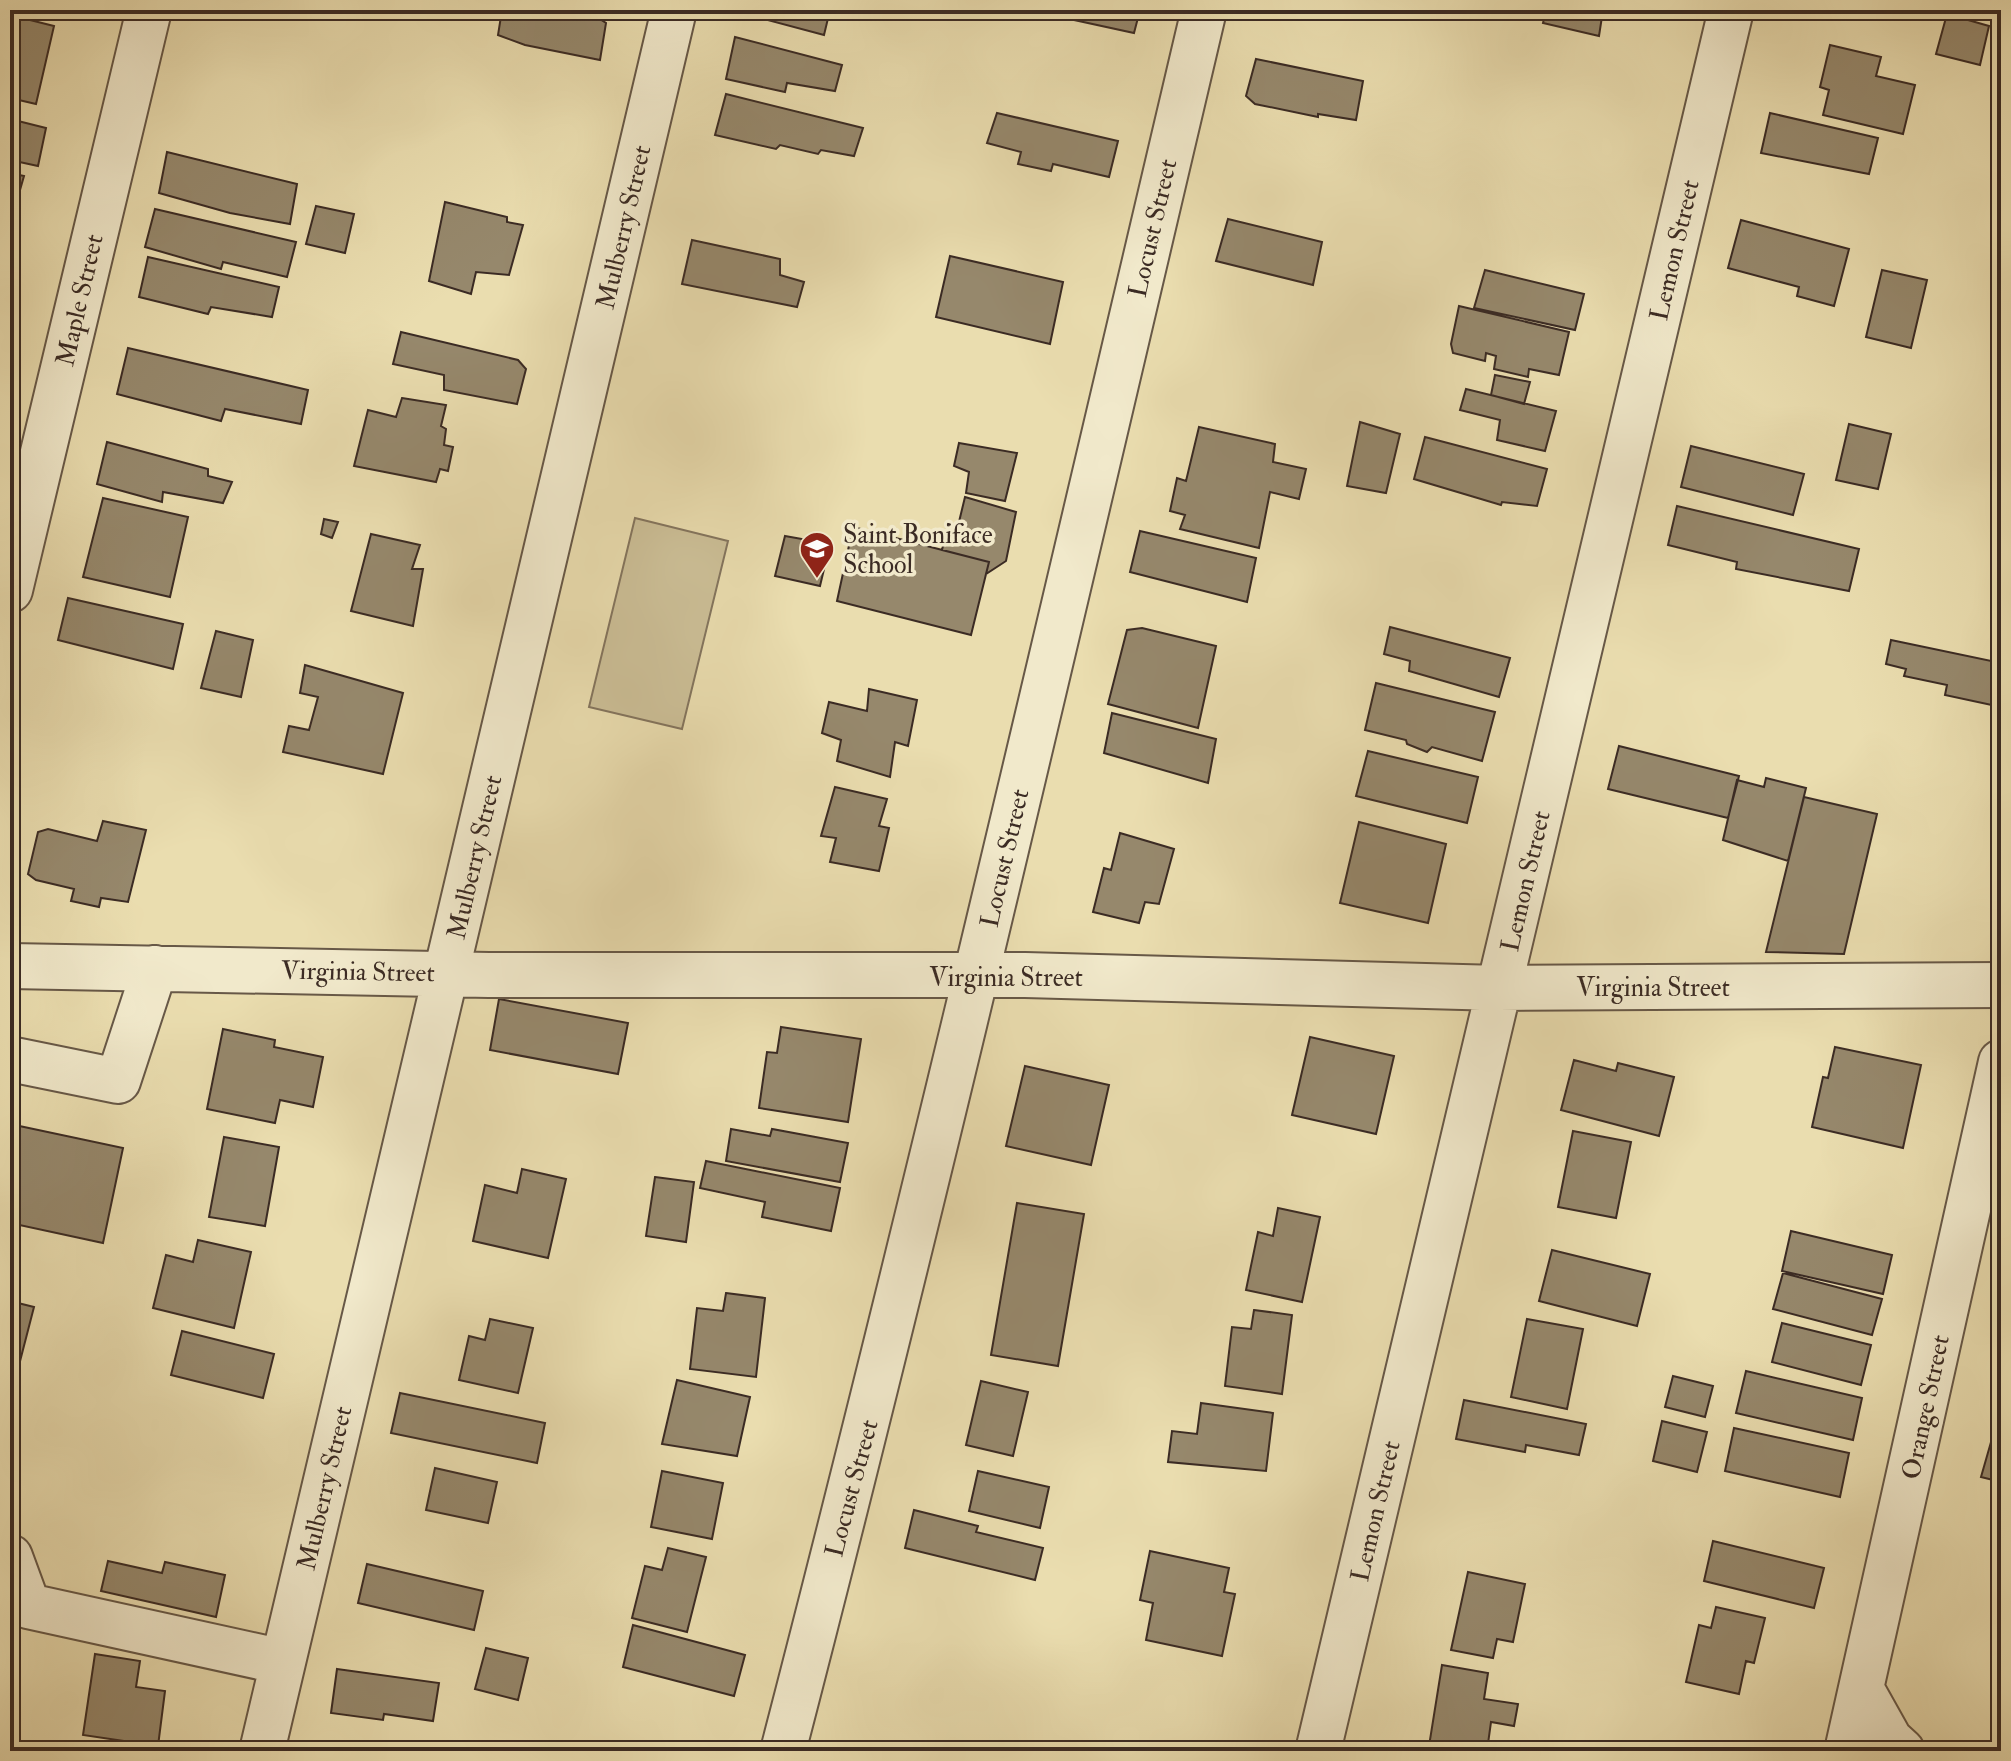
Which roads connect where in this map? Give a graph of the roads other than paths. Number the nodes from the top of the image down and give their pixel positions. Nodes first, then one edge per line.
1 (149, 10) edge
2 (674, 10) edge
3 (1204, 10) edge
4 (1731, 10) edge
5 (10, 590) edge
6 (10, 966) edge
7 (155, 968) junction
8 (447, 972) junction
9 (975, 977) junction
10 (2001, 985) edge
11 (1499, 988) junction
12 (10, 1059) edge
13 (2001, 1062) edge
14 (10, 1557) edge
15 (283, 1662) junction
16 (1862, 1690) junction
17 (262, 1751) edge
18 (783, 1751) edge
19 (1318, 1751) edge
20 (1847, 1751) edge
21 (1902, 1751) edge

1 - 5 street, Maple Street
2 - 8 street, Mulberry Street
3 - 9 street, Locust Street
4 - 11 street, Lemon Street
6 - 7 street, Virginia Street
7 - 8 street, Virginia Street
7 - 12 street
8 - 9 street, Virginia Street
8 - 15 street, Mulberry Street
9 - 11 street, Virginia Street
9 - 18 street, Locust Street
10 - 11 street, Virginia Street
11 - 19 street, Lemon Street
13 - 16 street, Orange Street
14 - 15 street
15 - 17 street, Mulberry Street
16 - 20 street, Orange Street
16 - 21 street

